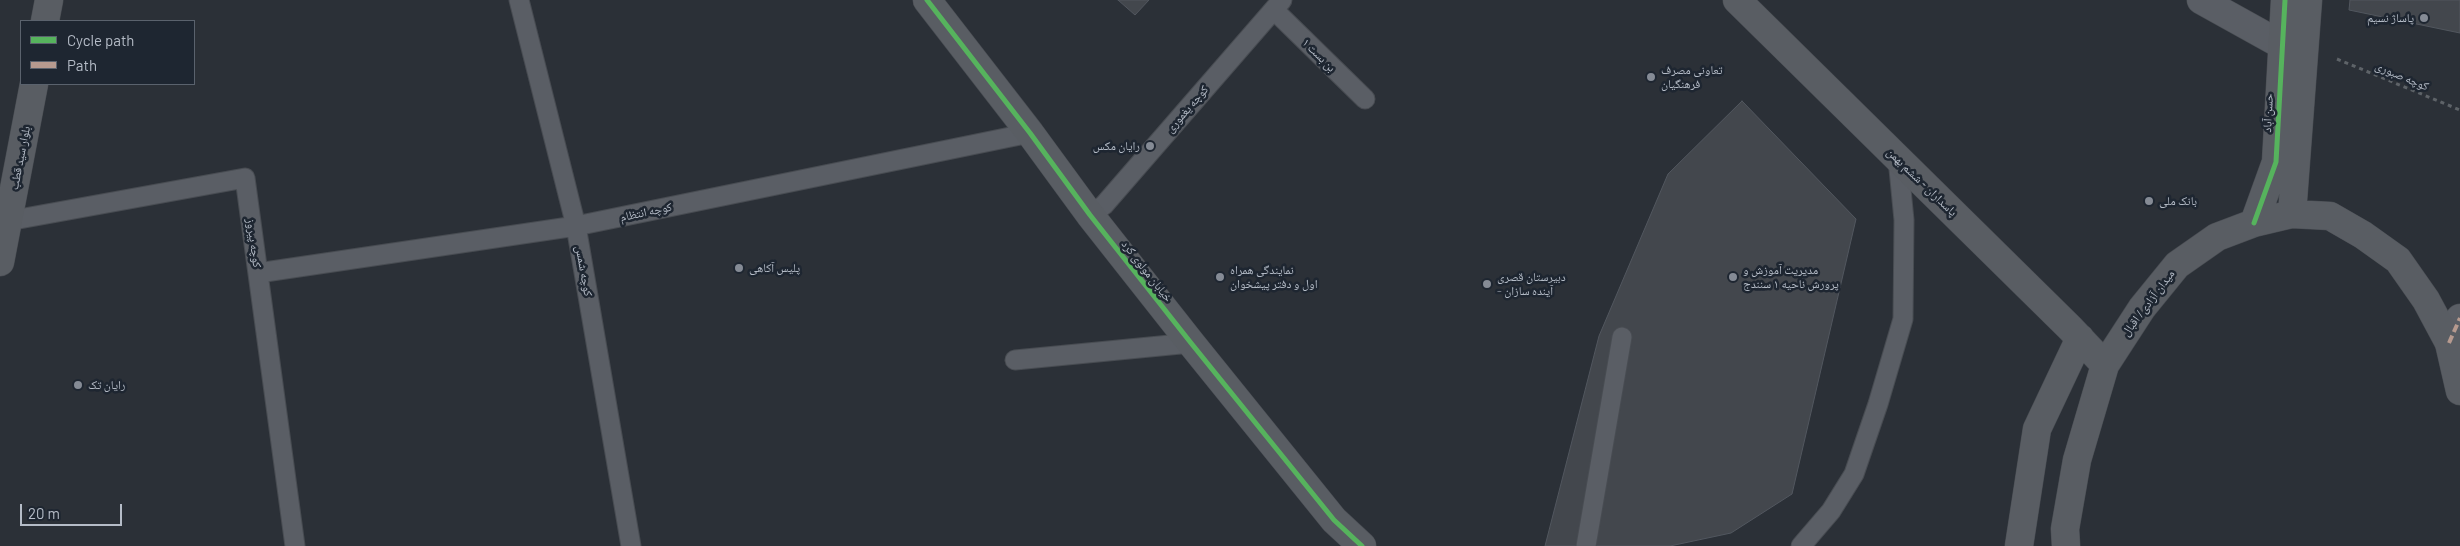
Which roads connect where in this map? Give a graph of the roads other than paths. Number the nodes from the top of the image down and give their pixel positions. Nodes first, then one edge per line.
1 (50, 0) edge
2 (519, 0) edge
3 (927, 0) edge
4 (1737, 0) edge
5 (2201, 0) edge
6 (2285, 0) edge
7 (2308, 0) edge
8 (1278, 5) edge
9 (46, 20) edge
10 (2282, 45) junction
11 (34, 85) edge
12 (1365, 100) dead end
13 (1030, 133) junction
14 (1898, 159) junction
15 (2292, 214) junction
16 (1090, 215) junction
17 (8, 221) junction
18 (2254, 223) junction
19 (576, 226) junction
20 (0, 262) edge
21 (258, 272) junction
22 (2460, 318) edge
23 (1622, 337) dead end
24 (2080, 338) junction
25 (2450, 343) junction
26 (1191, 344) junction
27 (1015, 360) dead end
28 (2105, 365) junction
29 (2460, 392) edge
30 (295, 546) edge
31 (631, 546) edge
32 (1362, 546) edge
33 (1586, 546) edge
34 (1801, 546) edge
35 (2019, 546) edge
36 (2066, 546) edge

1 - 9 main road
2 - 19 lane, کوچه شمس
3 - 13 main road, خیابان مولوی کرد
4 - 14 main road, پاسداران - ششم بهمن
5 - 10 street
6 - 10 main road, حسن آباد
7 - 15 main road
8 - 12 lane, بن بست ۱
8 - 16 lane, کوچه یغموری
10 - 18 main road, حسن آباد
11 - 17 main road, بلوار سید قطب
13 - 16 main road, خیابان مولوی کرد
13 - 19 lane, کوچه انتظام
14 - 24 main road, پاسداران - ششم بهمن
14 - 34 lane
15 - 18 main road, میدان آزادی/ اقبال
15 - 25 main road, میدان آزادی/ اقبال
16 - 26 main road, خیابان مولوی کرد
17 - 20 main road, بلوار سید قطب
17 - 21 lane, کوچه پیروز
18 - 28 main road, میدان آزادی/ اقبال
19 - 21 lane, کوچه انتظام
19 - 31 lane, کوچه شمس
21 - 30 lane, کوچه پیروز
22 - 25 street
23 - 33 lane
24 - 28 main road, پاسداران - ششم بهمن
24 - 35 main road
25 - 29 main road, میدان آزادی/ اقبال
26 - 27 lane
26 - 32 main road, خیابان مولوی کرد
28 - 36 main road, میدان آزادی/ اقبال

